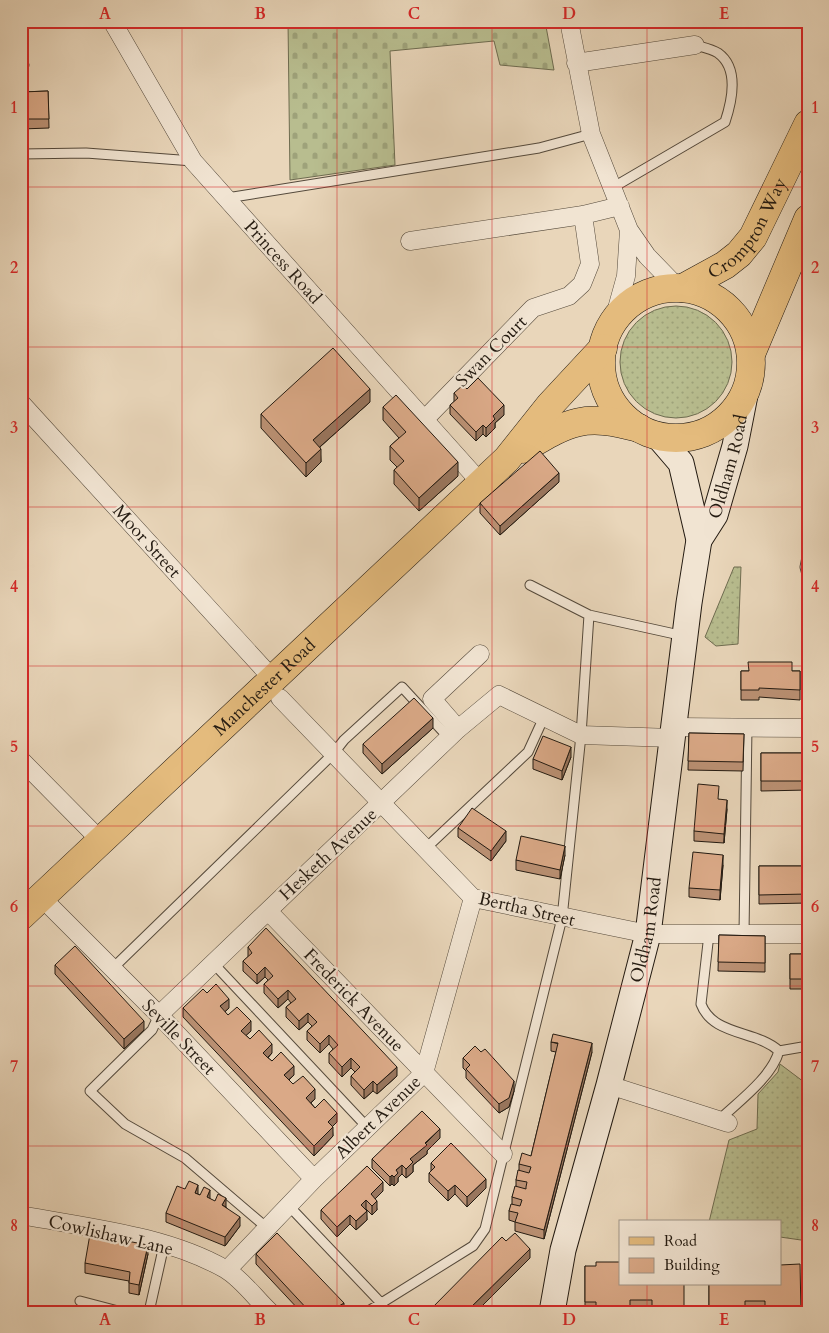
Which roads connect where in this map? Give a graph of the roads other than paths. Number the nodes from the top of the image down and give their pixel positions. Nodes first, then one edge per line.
1 (112, 21) edge
2 (569, 21) edge
3 (695, 45) joint
4 (576, 63) junction
5 (808, 124) edge
6 (591, 134) junction
7 (21, 154) edge
8 (194, 161) junction
9 (612, 188) junction
10 (227, 198) junction
11 (620, 206) junction
12 (583, 215) junction
13 (808, 218) edge
14 (629, 230) junction
15 (410, 242) dead end
16 (680, 288) junction
17 (613, 323) junction
18 (603, 348) junction
19 (751, 354) junction
20 (746, 390) junction
21 (21, 403) edge
22 (424, 420) junction
23 (648, 431) junction
24 (507, 459) junction
25 (481, 483) junction
26 (699, 540) junction
27 (808, 552) edge
28 (808, 578) edge
29 (530, 585) dead end
30 (589, 615) junction
31 (684, 636) junction
32 (480, 654) dead end
33 (276, 688) junction
34 (544, 717) junction
35 (747, 727) junction
36 (808, 728) edge
37 (674, 732) junction
38 (454, 733) junction
39 (582, 735) junction
40 (333, 754) junction
41 (21, 760) edge
42 (382, 804) junction
43 (101, 840) junction
44 (425, 849) junction
45 (41, 897) junction
46 (473, 898) junction
47 (268, 911) junction
48 (21, 916) edge
49 (562, 918) junction
50 (648, 934) junction
51 (709, 934) junction
52 (744, 934) junction
53 (808, 934) edge
54 (214, 964) junction
55 (112, 968) junction
56 (159, 1016) junction
57 (808, 1046) edge
58 (778, 1051) junction
59 (424, 1073) junction
60 (609, 1085) junction
61 (724, 1121) joint
62 (368, 1128) junction
63 (503, 1154) junction
64 (314, 1179) junction
65 (289, 1206) junction
66 (21, 1215) edge
67 (267, 1228) junction
68 (164, 1245) junction
69 (227, 1270) junction
70 (80, 1301) dead end
71 (381, 1303) junction
72 (122, 1312) edge
73 (149, 1312) edge
74 (270, 1312) edge
75 (367, 1312) edge
76 (552, 1312) edge

1 - 8 street, Princess Road
2 - 4 street
3 - 4 street
3 - 9 lane
4 - 6 street
5 - 16 main road, Crompton Way
6 - 9 street
6 - 10 lane
7 - 8 lane
8 - 10 street, Princess Road
9 - 11 street
10 - 22 street, Princess Road
11 - 12 street
11 - 14 street
12 - 15 street
12 - 22 street, Swan Court
13 - 19 main road
14 - 16 street
14 - 17 street
16 - 17 main road
16 - 19 main road
17 - 18 main road
18 - 23 main road
18 - 24 main road, Manchester Road
19 - 20 main road
20 - 23 main road
20 - 26 main road, Oldham Road
21 - 33 street, Moor Street
22 - 25 street, Princess Road
23 - 24 main road, Manchester Road
23 - 26 main road, Oldham Road
24 - 25 main road, Manchester Road
25 - 33 main road, Manchester Road
26 - 31 main road, Oldham Road
27 - 28 lane
29 - 30 lane
30 - 31 lane
30 - 39 lane
31 - 37 main road, Oldham Road
32 - 38 street
33 - 40 street, Bertha Street
33 - 43 main road, Manchester Road
34 - 38 street, Hesketh Avenue
34 - 39 street
34 - 44 lane
35 - 36 street
35 - 37 street
35 - 52 lane
37 - 39 street
37 - 50 main road, Oldham Road
38 - 40 lane
38 - 42 street, Hesketh Avenue
39 - 49 lane
40 - 42 street, Bertha Street
40 - 55 lane
41 - 43 street
42 - 44 street, Bertha Street
42 - 47 street, Hesketh Avenue
43 - 45 main road, Manchester Road
44 - 46 street, Bertha Street
45 - 48 main road, Manchester Road
45 - 55 street, Seville Street
46 - 49 street, Bertha Street
46 - 59 street, Albert Avenue
47 - 54 street, Hesketh Avenue
47 - 59 street, Frederick Avenue
49 - 50 street, Bertha Street
49 - 63 lane
50 - 51 street, Bertha Street
50 - 60 main road, Oldham Road
51 - 52 street, Bertha Street
51 - 58 lane
52 - 53 street, Bertha Street
54 - 56 street, Hesketh Avenue
54 - 62 lane
55 - 56 street, Seville Street
56 - 64 street, Seville Street
56 - 67 lane
57 - 58 lane
58 - 61 lane
59 - 62 street, Albert Avenue
59 - 63 street, Frederick Avenue
60 - 61 street
60 - 76 main road, Oldham Road
62 - 64 street, Albert Avenue
63 - 71 lane
64 - 65 street, Albert Avenue
65 - 67 street, Albert Avenue
65 - 71 lane
66 - 68 street, Cowlishaw Lane
67 - 69 street, Albert Avenue
68 - 69 street, Cowlishaw Lane
68 - 73 lane
69 - 74 street, Cowlishaw Lane
70 - 72 lane
71 - 75 lane

